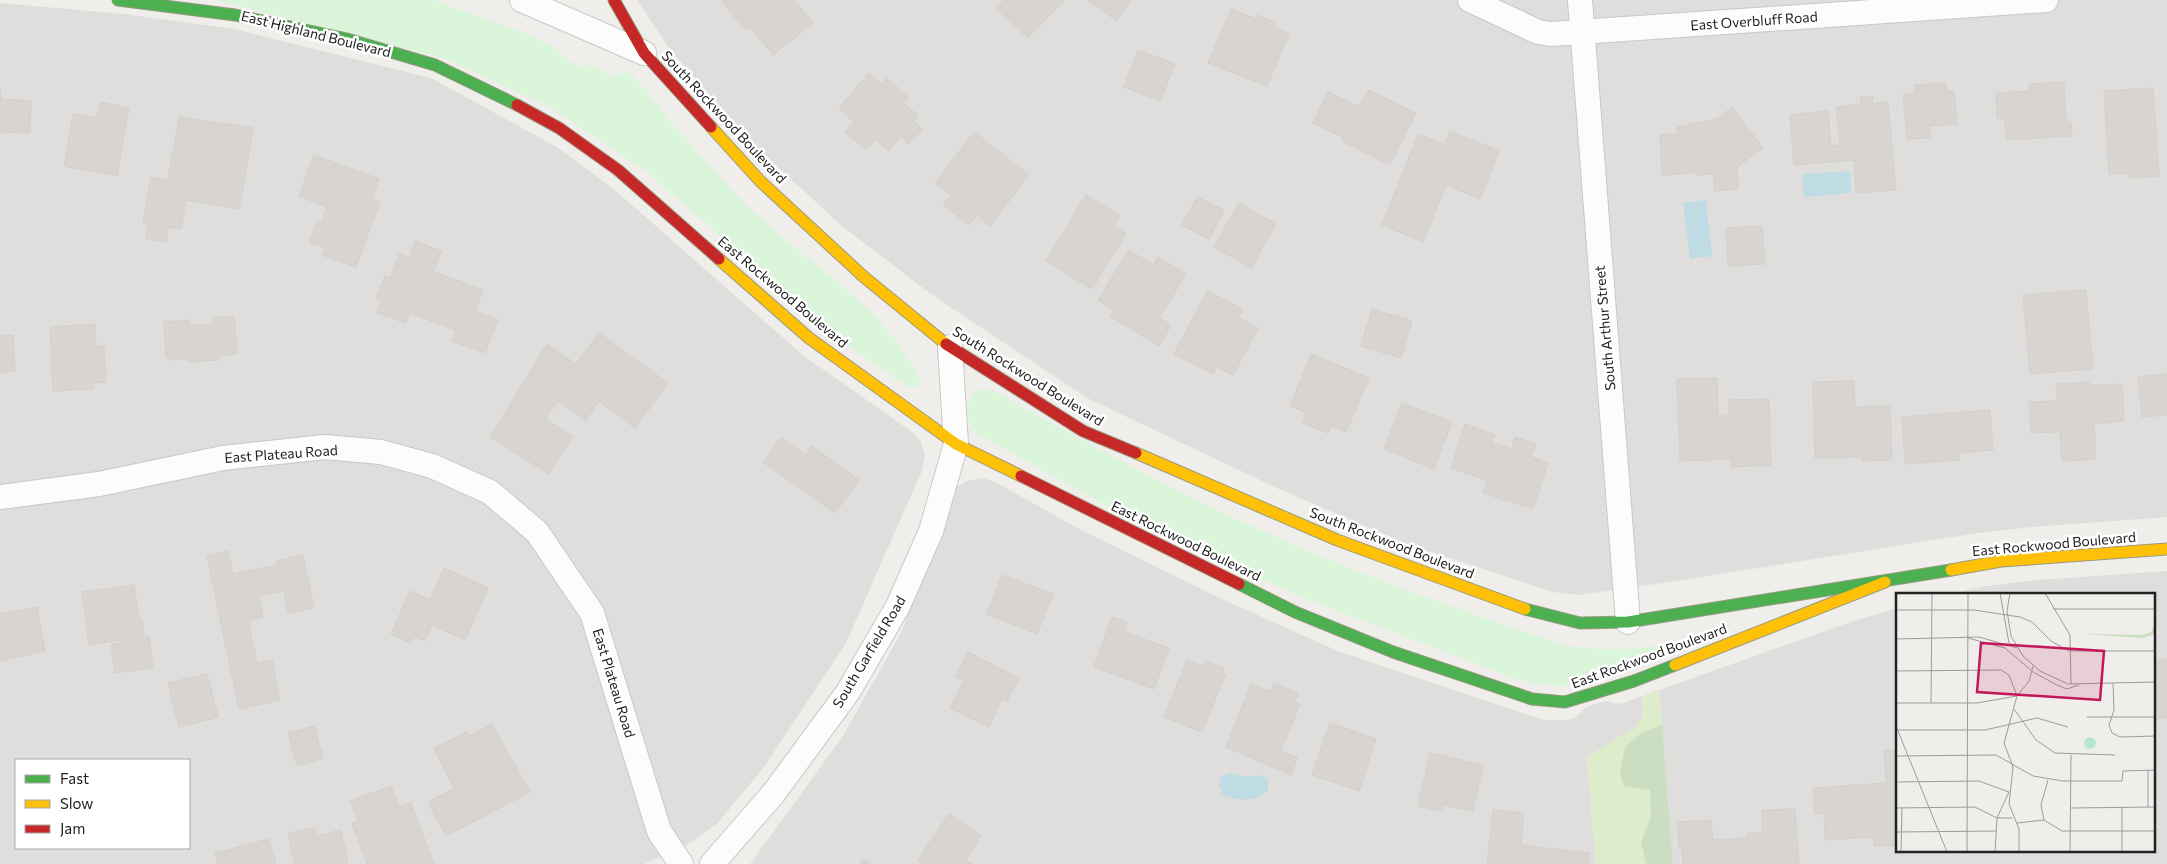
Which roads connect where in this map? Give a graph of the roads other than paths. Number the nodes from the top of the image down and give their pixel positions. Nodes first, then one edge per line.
1 (118, 0) edge
2 (522, 0) edge
3 (614, 0) edge
4 (1470, 0) edge
5 (1580, 0) edge
6 (2046, 0) edge
7 (1582, 33) junction
8 (644, 53) junction
9 (559, 128) joint
10 (950, 346) junction
11 (956, 444) junction
12 (0, 497) edge
13 (2167, 549) edge
14 (1885, 582) junction
15 (1628, 622) junction
16 (681, 864) edge
17 (712, 864) edge

1 - 9 street, East Highland Boulevard
2 - 8 street
3 - 8 street, South Rockwood Boulevard
4 - 7 street, East Overbluff Road
5 - 7 street, South Arthur Street
6 - 7 street, East Overbluff Road
7 - 15 street, South Arthur Street
8 - 10 street, South Rockwood Boulevard
9 - 11 street, East Rockwood Boulevard
10 - 11 street, South Garfield Road
10 - 15 street, South Rockwood Boulevard
11 - 14 street, East Rockwood Boulevard
11 - 17 street, South Garfield Road
12 - 16 street, East Plateau Road
13 - 14 street, East Rockwood Boulevard
14 - 15 street, East Rockwood Boulevard

